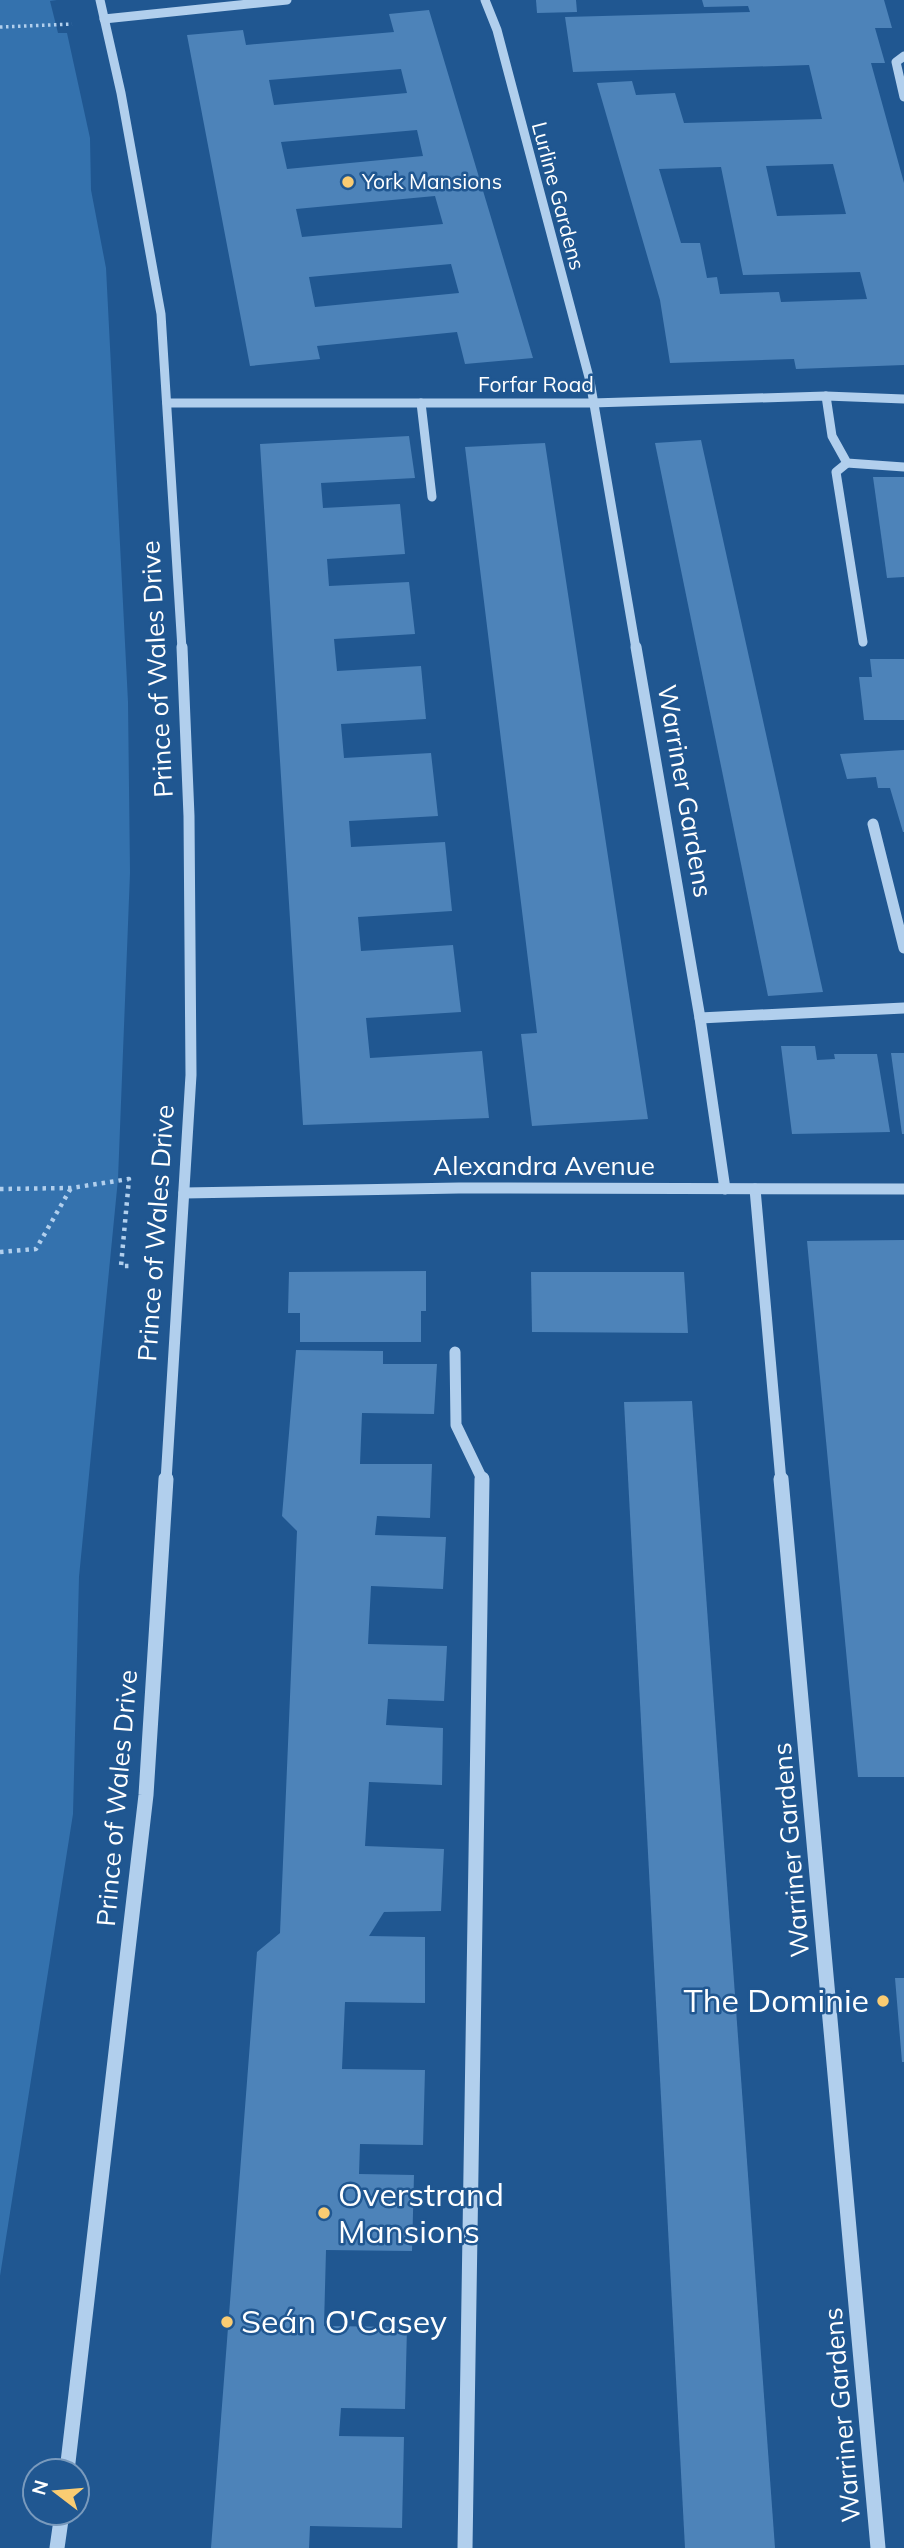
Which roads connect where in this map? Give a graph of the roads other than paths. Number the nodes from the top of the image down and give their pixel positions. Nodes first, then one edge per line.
1 (100, 0) edge
2 (287, 0) edge
3 (485, 0) edge
4 (104, 19) junction
5 (904, 56) edge
6 (904, 97) edge
7 (826, 396) junction
8 (904, 399) edge
9 (167, 403) junction
10 (421, 403) junction
11 (592, 403) junction
12 (848, 463) junction
13 (904, 467) edge
14 (432, 497) dead end
15 (863, 642) dead end
16 (873, 824) dead end
17 (904, 948) edge
18 (904, 1008) edge
19 (700, 1018) junction
20 (725, 1189) junction
21 (755, 1189) junction
22 (904, 1189) edge
23 (184, 1193) junction
24 (455, 1352) dead end
25 (69, 2457) edge
26 (60, 2527) edge
27 (57, 2548) edge
28 (465, 2548) edge
29 (878, 2548) edge

1 - 4 street, Prince of Wales Drive
2 - 4 street
3 - 11 street, Lurline Gardens
4 - 9 street, Prince of Wales Drive
5 - 6 street
7 - 8 street, Forfar Road
7 - 11 street, Forfar Road
7 - 12 street
9 - 10 street, Forfar Road
9 - 23 street, Prince of Wales Drive
10 - 11 street, Forfar Road
10 - 14 street
11 - 19 street, Warriner Gardens
12 - 13 street
12 - 15 street
16 - 17 street
18 - 19 street
19 - 20 street, Warriner Gardens
20 - 21 street, Alexandra Avenue
20 - 23 street, Alexandra Avenue
21 - 22 street, Alexandra Avenue
21 - 29 street, Warriner Gardens
23 - 25 street, Prince of Wales Drive
24 - 28 street
26 - 27 street

